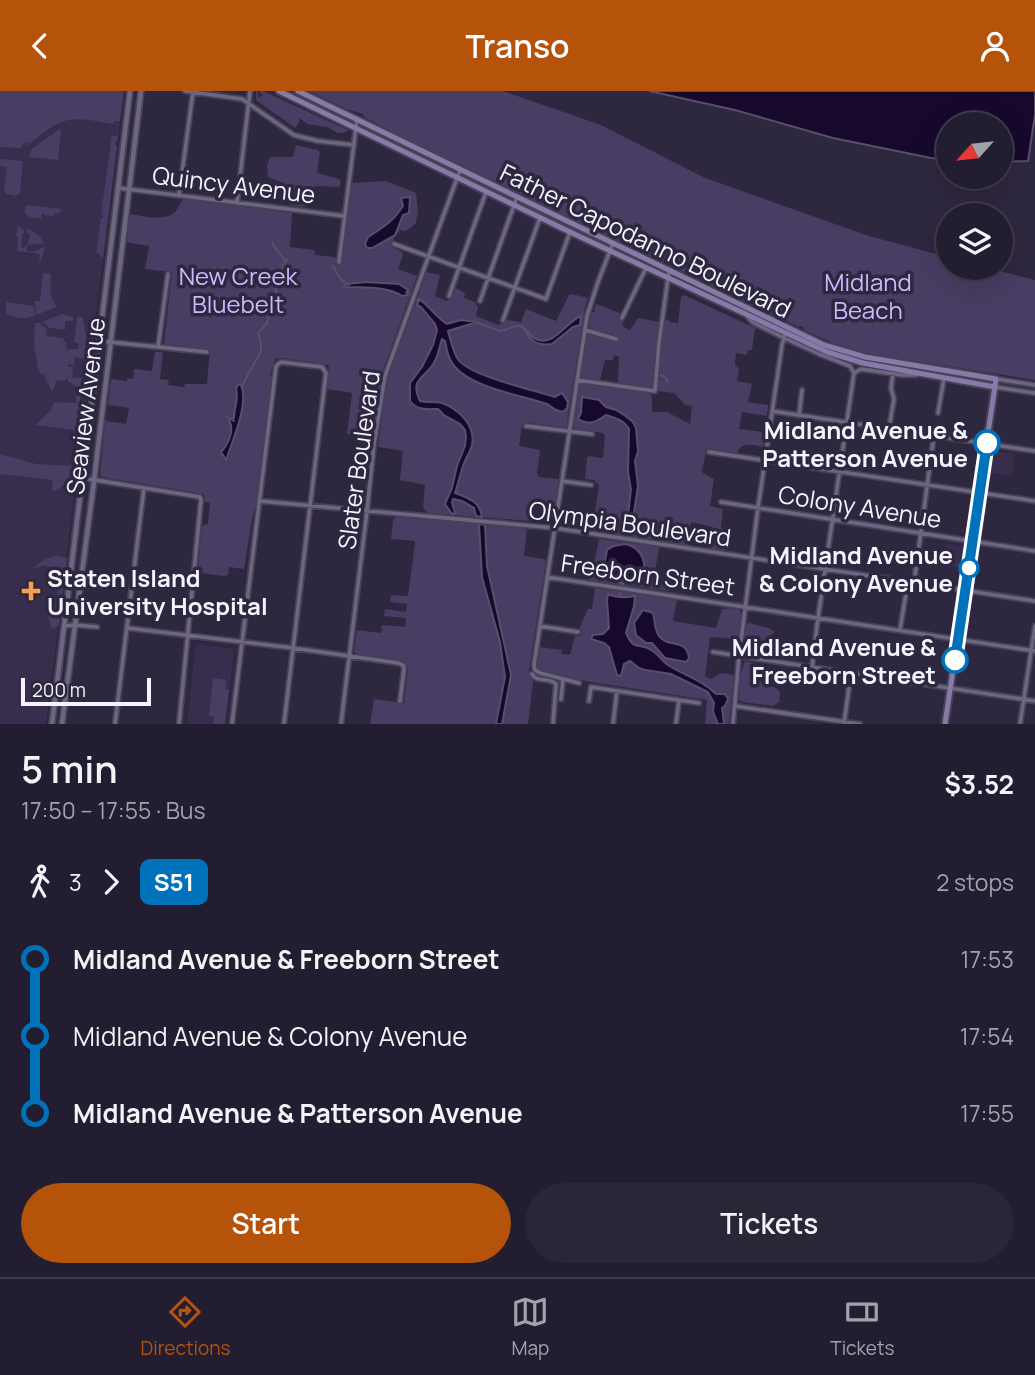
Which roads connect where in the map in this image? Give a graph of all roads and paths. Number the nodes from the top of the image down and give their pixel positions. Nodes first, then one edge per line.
1 (130, 91) edge
2 (141, 91) edge
3 (186, 91) edge
4 (250, 91) edge
5 (279, 91) edge
6 (298, 91) edge
7 (193, 92) edge
8 (249, 102) junction
9 (358, 119) junction
10 (356, 128) junction
11 (354, 145) junction
12 (460, 170) junction
13 (457, 178) junction
14 (119, 188) junction
15 (128, 189) junction
16 (486, 192) junction
17 (179, 195) junction
18 (517, 197) junction
19 (237, 203) junction
20 (514, 205) junction
21 (344, 216) junction
22 (540, 218) junction
23 (570, 232) junction
24 (613, 243) junction
25 (394, 244) dead end
26 (610, 251) junction
27 (428, 257) junction
28 (339, 262) dead end
29 (108, 264) junction
30 (119, 265) junction
31 (460, 267) junction
32 (646, 268) junction
33 (669, 271) junction
34 (168, 274) dead end
35 (676, 274) junction
36 (488, 277) junction
37 (668, 279) junction
38 (516, 287) junction
39 (449, 296) dead end
40 (480, 301) dead end
41 (622, 318) dead end
42 (503, 320) dead end
43 (585, 330) junction
44 (786, 333) junction
45 (616, 339) dead end
46 (100, 341) junction
47 (110, 342) junction
48 (158, 348) junction
49 (207, 352) dead end
50 (854, 373) junction
51 (893, 374) junction
52 (924, 374) junction
53 (944, 378) junction
54 (996, 379) junction
55 (577, 380) junction
56 (1035, 386) edge
57 (995, 387) junction
58 (802, 390) dead end
59 (1035, 393) edge
60 (772, 411) junction
61 (938, 413) dead end
62 (799, 415) junction
63 (848, 422) junction
64 (526, 426) dead end
65 (889, 428) junction
66 (569, 431) junction
67 (592, 434) dead end
68 (934, 435) junction
69 (987, 443) junction
70 (1035, 451) edge
71 (709, 452) dead end
72 (764, 460) junction
73 (840, 471) junction
74 (83, 478) junction
75 (94, 479) junction
76 (562, 481) junction
77 (591, 485) dead end
78 (928, 485) junction
79 (144, 488) junction
80 (980, 493) junction
81 (260, 501) junction
82 (1035, 501) edge
83 (721, 502) dead end
84 (310, 506) junction
85 (758, 508) junction
86 (367, 511) junction
87 (833, 519) junction
88 (555, 528) junction
89 (921, 533) junction
90 (973, 541) junction
91 (1035, 551) edge
92 (793, 557) dead end
93 (752, 558) junction
94 (792, 564) junction
95 (825, 569) junction
96 (547, 577) junction
97 (911, 582) junction
98 (965, 590) junction
99 (1035, 601) edge
100 (746, 606) junction
101 (818, 618) junction
102 (75, 625) junction
103 (65, 626) junction
104 (540, 626) junction
105 (1035, 626) edge
106 (97, 627) dead end
107 (127, 628) junction
108 (900, 630) junction
109 (578, 632) dead end
110 (189, 635) junction
111 (958, 640) junction
112 (242, 641) junction
113 (293, 648) junction
114 (1033, 651) edge
115 (713, 652) dead end
116 (349, 656) junction
117 (739, 656) junction
118 (812, 667) junction
119 (534, 672) junction
120 (851, 672) junction
121 (563, 679) junction
122 (579, 683) dead end
123 (950, 688) junction
124 (618, 691) junction
125 (561, 699) dead end
126 (679, 699) junction
127 (1024, 699) junction
128 (400, 701) dead end
129 (589, 701) dead end
130 (1035, 701) edge
131 (699, 703) dead end
132 (735, 706) junction
133 (844, 723) edge
134 (52, 724) edge
135 (62, 724) edge
136 (115, 724) edge
137 (179, 724) edge
138 (232, 724) edge
139 (284, 724) edge
140 (341, 724) edge
141 (553, 724) edge
142 (613, 724) edge
143 (676, 724) edge
144 (733, 724) edge
145 (860, 724) edge
146 (945, 724) edge
147 (1020, 724) edge

1 - 14 street, Seaview Avenue
2 - 15 street, Seaview Avenue
3 - 7 street
4 - 8 street
5 - 10 main road, Father Capodanno Boulevard
6 - 9 main road, Father Capodanno Boulevard
7 - 8 street
7 - 17 street
8 - 11 street
8 - 19 street
9 - 10 street
9 - 12 main road, Father Capodanno Boulevard
10 - 11 street
10 - 13 main road, Father Capodanno Boulevard
11 - 21 street
12 - 13 street, Slater Boulevard
12 - 18 main road, Father Capodanno Boulevard
13 - 16 main road, Father Capodanno Boulevard
13 - 27 street, Slater Boulevard
14 - 15 street, Quincy Avenue
14 - 29 street, Seaview Avenue
15 - 17 street, Quincy Avenue
15 - 30 street, Seaview Avenue
16 - 20 main road, Father Capodanno Boulevard
16 - 31 street
17 - 19 street, Quincy Avenue
18 - 20 street
18 - 24 main road, Father Capodanno Boulevard
19 - 21 street, Quincy Avenue
20 - 22 main road, Father Capodanno Boulevard
20 - 36 street
21 - 28 street
22 - 23 main road, Father Capodanno Boulevard
22 - 38 street
23 - 26 main road, Father Capodanno Boulevard
23 - 38 street
24 - 26 street
24 - 33 main road, Father Capodanno Boulevard
25 - 27 street
26 - 32 main road, Father Capodanno Boulevard
26 - 43 street
27 - 31 street
27 - 86 street, Slater Boulevard
29 - 30 street
29 - 46 street, Seaview Avenue
30 - 47 street, Seaview Avenue
31 - 36 street
31 - 39 street
32 - 37 main road, Father Capodanno Boulevard
32 - 41 street
33 - 35 main road, Father Capodanno Boulevard
33 - 37 street
34 - 48 street
35 - 37 street
35 - 44 main road, Father Capodanno Boulevard
36 - 38 street
36 - 40 street
37 - 44 main road, Father Capodanno Boulevard
37 - 55 street
38 - 42 street
43 - 45 street
43 - 55 street
44 - 50 street, Father Capodanno Boulevard
44 - 52 main road, Father Capodanno Boulevard
44 - 54 main road, Father Capodanno Boulevard
44 - 60 street
46 - 47 street
46 - 74 street, Seaview Avenue
47 - 48 street
47 - 75 street, Seaview Avenue
48 - 49 street
50 - 51 street, Father Capodanno Boulevard
50 - 63 street
51 - 52 street, Father Capodanno Boulevard
51 - 65 street
52 - 53 main road, Father Capodanno Boulevard
53 - 57 main road, Father Capodanno Boulevard
53 - 61 street
54 - 56 street, Father Capodanno Boulevard
54 - 57 main road
55 - 66 street
57 - 59 street, Father Capodanno Boulevard
57 - 69 main road
58 - 62 street
60 - 62 street
60 - 72 street
62 - 63 street
63 - 65 street
63 - 73 street
64 - 66 street
65 - 68 street
66 - 67 street
66 - 76 street
68 - 69 street
68 - 78 street
69 - 70 street
69 - 80 main road
71 - 72 street
72 - 73 street
72 - 85 street
73 - 78 street
73 - 87 street
74 - 75 street
74 - 103 street, Seaview Avenue
75 - 79 street
75 - 102 street, Seaview Avenue
76 - 77 street
76 - 88 street
78 - 80 street
78 - 89 street
79 - 107 street
79 - 110 street
80 - 82 street
80 - 90 main road
81 - 84 street, Olympia Boulevard
81 - 84 street
81 - 112 street
83 - 85 street, Colony Avenue
84 - 86 street, Olympia Boulevard
84 - 113 street
85 - 87 street, Colony Avenue
85 - 93 street
86 - 88 street, Olympia Boulevard
86 - 116 street, Slater Boulevard
87 - 89 street, Colony Avenue
87 - 95 street
88 - 93 street, Olympia Boulevard
88 - 96 street
89 - 90 street, Colony Avenue
89 - 97 street
90 - 91 street, Colony Avenue
90 - 98 main road
92 - 94 street
93 - 94 street, Olympia Boulevard
93 - 100 street
94 - 95 street, Olympia Boulevard
95 - 97 street, Olympia Boulevard
95 - 101 street
96 - 100 street, Freeborn Street
96 - 104 street
97 - 98 street, Olympia Boulevard
97 - 108 street
98 - 99 street, Olympia Boulevard
98 - 111 main road
100 - 101 street, Freeborn Street
100 - 117 street
101 - 108 street, Freeborn Street
101 - 118 street
102 - 103 street
102 - 106 street
102 - 135 street, Seaview Avenue
103 - 134 street, Seaview Avenue
104 - 109 street
104 - 119 street
105 - 114 street
107 - 110 street
107 - 136 street
108 - 111 street, Freeborn Street
110 - 112 street
110 - 137 street
111 - 114 street, Freeborn Street
111 - 123 main road
112 - 113 street
112 - 138 street
113 - 116 street
113 - 139 street
114 - 127 street
115 - 117 street
116 - 128 street
116 - 140 street, Slater Boulevard
117 - 118 street
117 - 132 street
118 - 120 street
119 - 121 street
119 - 141 street
120 - 123 street
120 - 133 street
121 - 122 street
121 - 125 street
123 - 127 street
123 - 146 main road
124 - 126 street
124 - 129 street
124 - 142 street
126 - 131 street
126 - 143 street
127 - 130 street
127 - 147 street
132 - 133 street
132 - 144 street
133 - 145 street

